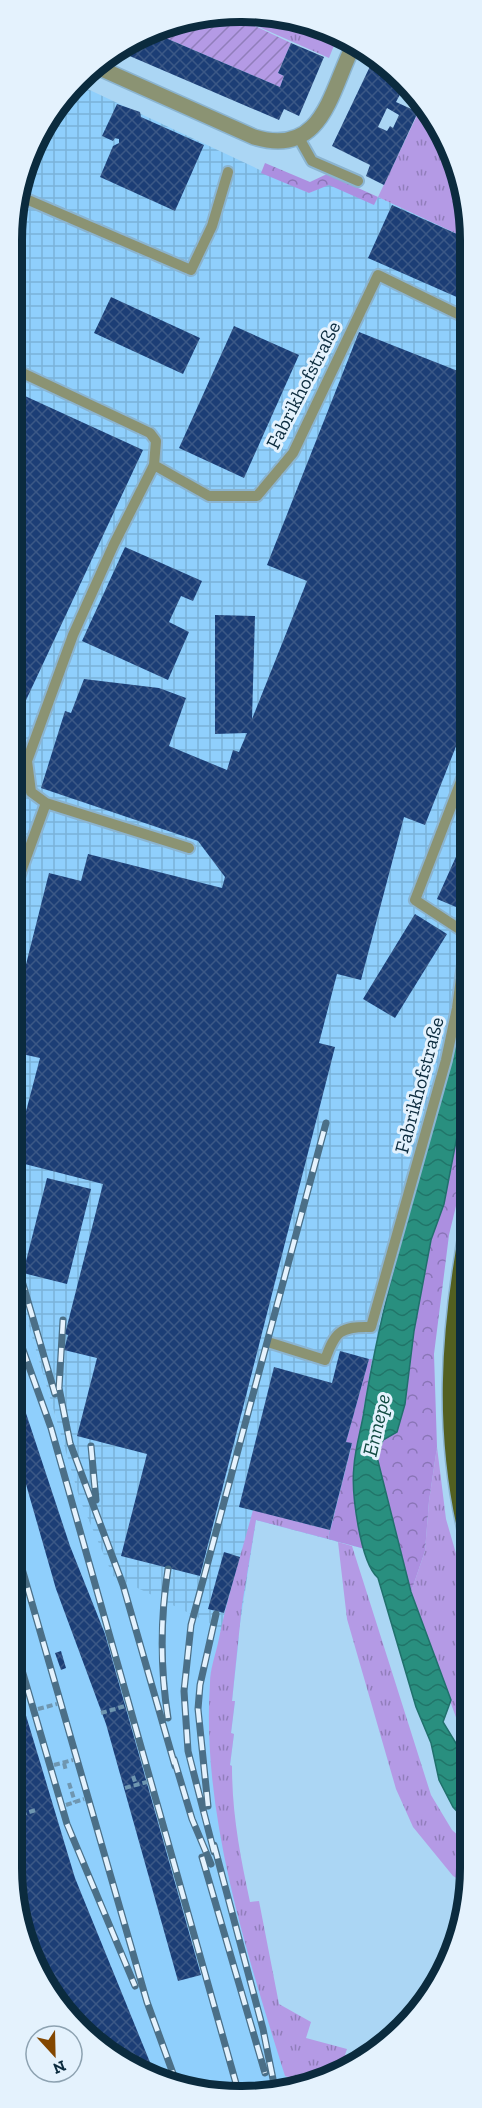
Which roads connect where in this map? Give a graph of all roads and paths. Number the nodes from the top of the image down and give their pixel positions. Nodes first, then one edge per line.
1 (350, 52) edge
2 (105, 70) edge
3 (299, 138) junction
4 (228, 172) dead end
5 (358, 181) dead end
6 (27, 199) edge
7 (460, 315) edge
8 (22, 373) edge
9 (154, 465) junction
10 (460, 784) edge
11 (46, 803) junction
12 (189, 848) dead end
13 (22, 869) edge
14 (460, 929) edge
15 (460, 986) edge
16 (460, 1273) edge
17 (272, 1343) dead end
18 (460, 1503) edge
19 (57, 1704) dead end
20 (125, 1706) dead end
21 (46, 1707) junction
22 (38, 1709) dead end
23 (101, 1713) dead end
24 (49, 1715) dead end
25 (73, 1760) dead end
26 (64, 1763) junction
27 (54, 1765) dead end
28 (66, 1771) dead end
29 (133, 1776) dead end
30 (147, 1782) dead end
31 (69, 1783) dead end
32 (136, 1785) junction
33 (124, 1788) dead end
34 (84, 1799) dead end
35 (75, 1802) junction
36 (66, 1805) dead end
37 (36, 1810) dead end
38 (22, 1811) edge
39 (23, 1814) joint

1 - 3 street
2 - 3 street
3 - 5 lane
4 - 6 lane
7 - 9 lane, Fabrikhofstraße
8 - 9 lane
9 - 11 lane
10 - 14 lane, Fabrikhofstraße
11 - 12 lane
11 - 13 lane
15 - 17 lane, Fabrikhofstraße
16 - 18 main road
19 - 21 path
20 - 23 path
21 - 22 path
21 - 24 path
25 - 26 path
26 - 27 path
26 - 28 path
29 - 32 path
30 - 32 path
31 - 35 path
32 - 33 path
34 - 35 path
35 - 36 path
37 - 39 path
38 - 39 path

